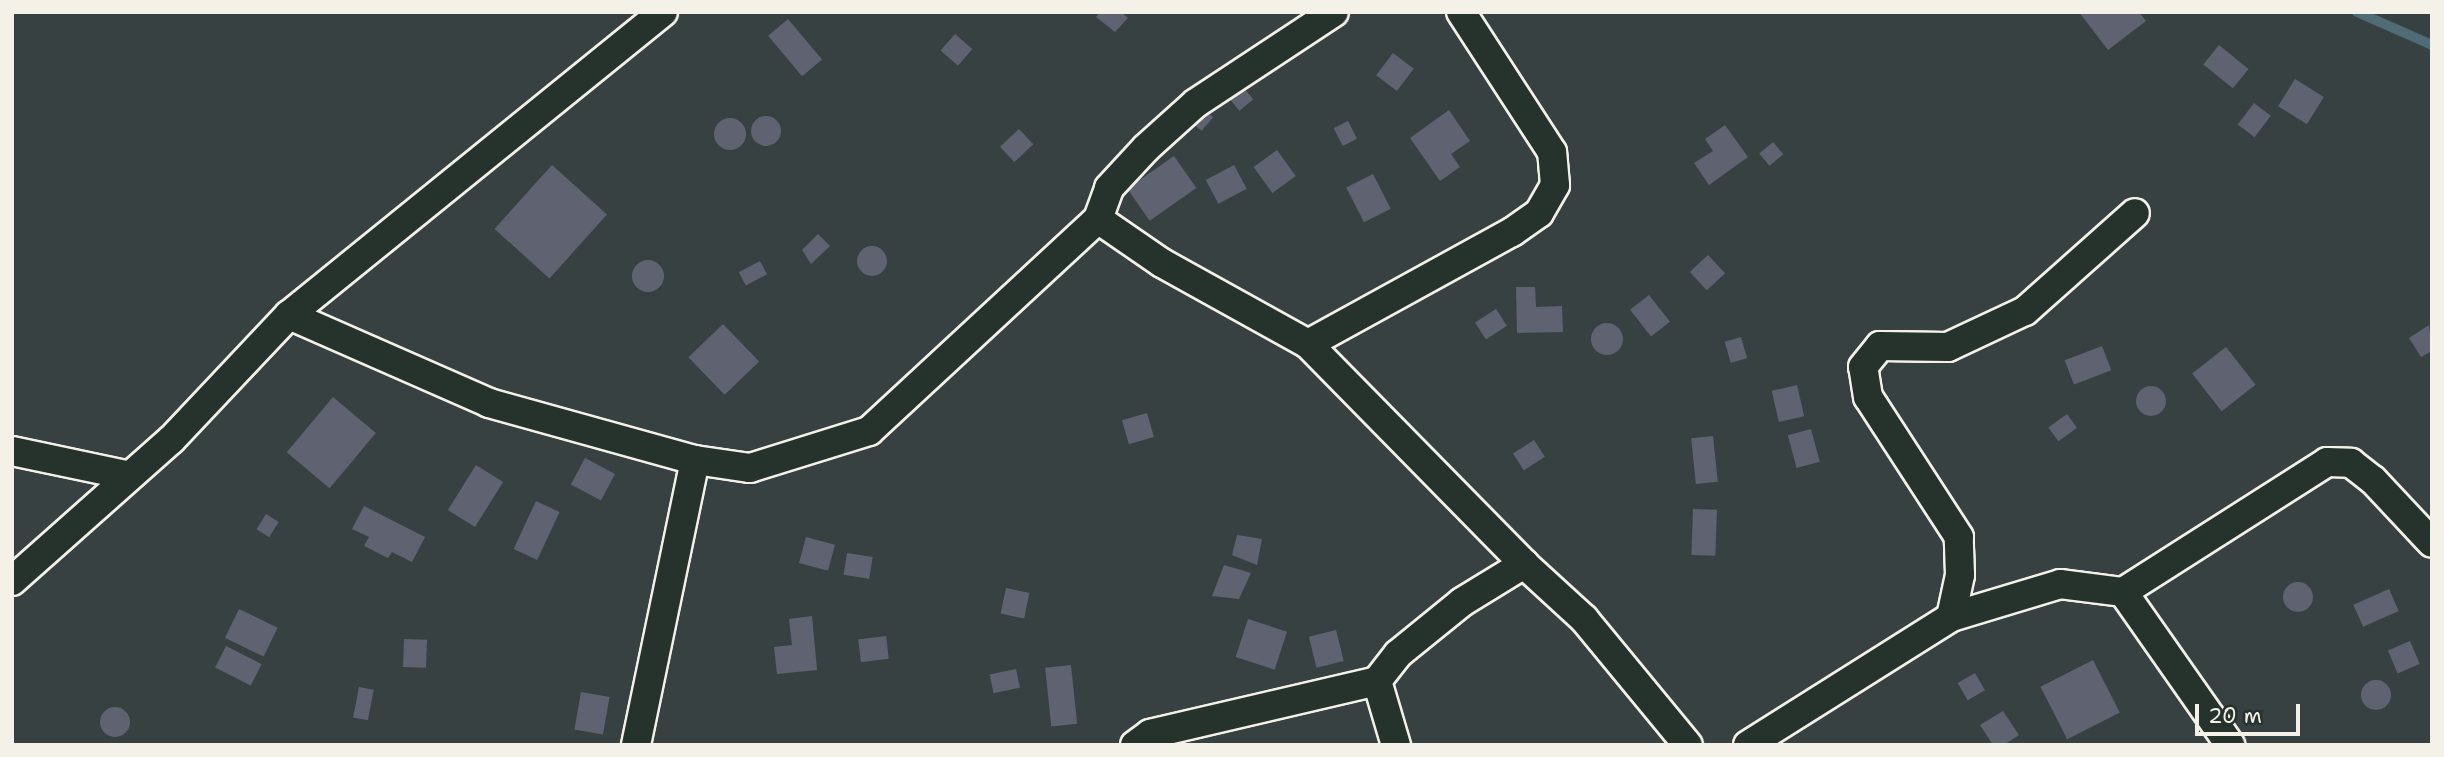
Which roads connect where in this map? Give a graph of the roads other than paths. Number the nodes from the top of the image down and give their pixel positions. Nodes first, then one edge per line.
1 (663, 12) edge
2 (1334, 12) edge
3 (1461, 12) edge
4 (2135, 213) dead end
5 (1098, 219) junction
6 (289, 316) junction
7 (1308, 344) junction
8 (12, 450) edge
9 (695, 460) junction
10 (127, 475) junction
11 (2432, 543) edge
12 (1524, 564) junction
13 (12, 581) edge
14 (2123, 592) junction
15 (1951, 617) junction
16 (1377, 681) junction
17 (636, 745) edge
18 (1135, 745) edge
19 (1396, 745) edge
20 (1688, 745) edge
21 (1748, 745) edge
22 (2230, 745) edge

1 - 6 street
2 - 5 street
3 - 7 street
4 - 15 street
5 - 7 street
5 - 9 street
6 - 9 street
6 - 10 street
7 - 12 street
8 - 10 street
9 - 17 street
10 - 13 street
11 - 14 street
12 - 16 street
12 - 20 street
14 - 15 street
14 - 22 street
15 - 21 street
16 - 18 street
16 - 19 street

